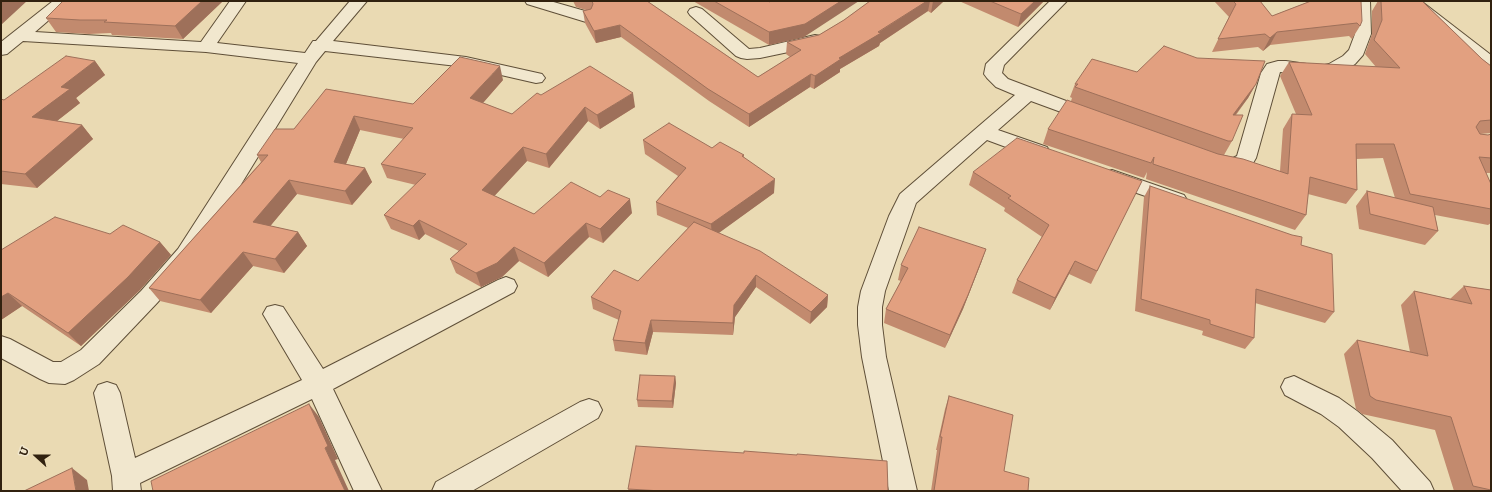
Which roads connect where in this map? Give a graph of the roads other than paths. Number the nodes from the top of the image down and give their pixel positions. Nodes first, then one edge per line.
1 (63, 1) edge
2 (238, 1) edge
3 (359, 1) edge
4 (533, 1) edge
5 (1059, 1) edge
6 (1362, 1) edge
7 (1411, 1) edge
8 (696, 12) dead end
9 (586, 17) edge
10 (830, 31) edge
11 (21, 36) junction
12 (206, 47) junction
13 (1, 50) edge
14 (314, 52) junction
15 (1491, 64) edge
16 (536, 78) dead end
17 (1028, 94) junction
18 (1103, 122) edge
19 (984, 132) junction
20 (1203, 157) edge
21 (1059, 158) edge
22 (1096, 171) edge
23 (1194, 205) edge
24 (506, 286) dead end
25 (275, 314) dead end
26 (1, 346) edge
27 (318, 384) junction
28 (1294, 387) dead end
29 (107, 392) dead end
30 (589, 410) dead end
31 (126, 484) edge
32 (368, 491) edge
33 (446, 491) edge
34 (903, 491) edge
35 (1420, 491) edge

1 - 11 street
2 - 12 street
3 - 14 street
4 - 9 street
5 - 17 street
6 - 20 street
7 - 15 street
8 - 10 street
11 - 12 street
11 - 13 street
12 - 14 street
14 - 16 street
14 - 26 street
17 - 18 street
17 - 19 street
19 - 21 street
19 - 34 street
22 - 23 street
24 - 27 street
25 - 27 street
27 - 31 street
27 - 32 street
28 - 35 street
29 - 31 street
30 - 33 street

